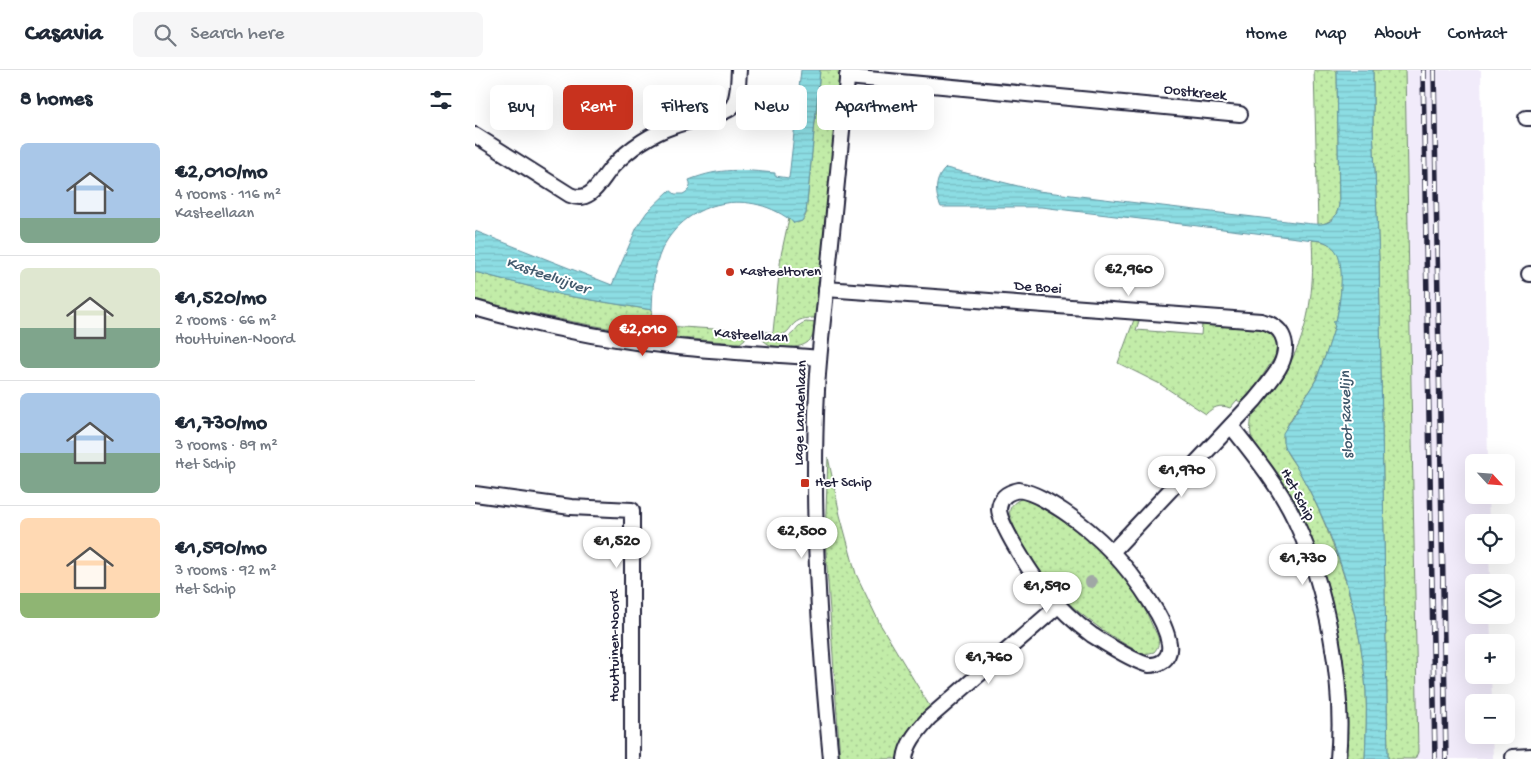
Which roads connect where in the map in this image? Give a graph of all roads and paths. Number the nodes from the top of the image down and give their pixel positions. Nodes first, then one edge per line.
1 (739, 70) edge
2 (847, 73) edge
3 (1241, 114) dead end
4 (475, 136) edge
5 (826, 289) junction
6 (475, 308) edge
7 (819, 358) junction
8 (1231, 426) junction
9 (475, 494) edge
10 (1112, 552) junction
11 (1059, 605) junction
12 (1531, 756) edge
13 (1513, 757) dead end
14 (632, 759) edge
15 (831, 759) edge
16 (905, 759) edge
17 (1338, 759) edge

1 - 4 street
2 - 3 street, Oostkreek
2 - 5 street, Lage Landenlaan
5 - 7 street, Lage Landenlaan
5 - 8 street, De Boei
6 - 7 street, Kasteellaan
7 - 15 street, Lage Landenlaan
8 - 10 street
8 - 17 street, Het Schip
9 - 14 street, Houttuinen-Noord
10 - 11 street
10 - 11 street
11 - 16 street
12 - 13 street

